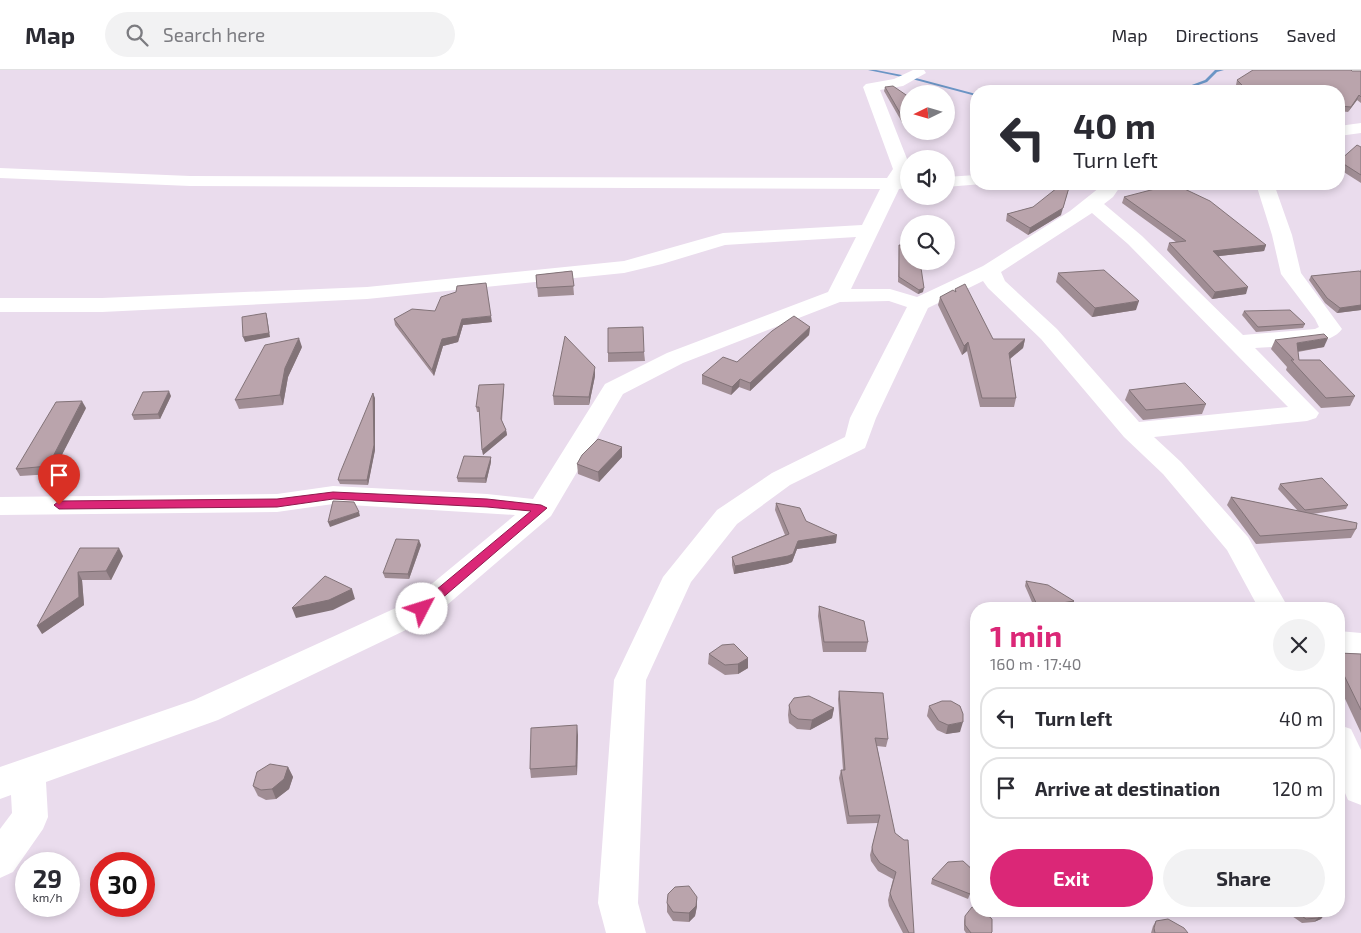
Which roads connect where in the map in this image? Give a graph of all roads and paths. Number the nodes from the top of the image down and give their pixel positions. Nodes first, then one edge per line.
1 (1352, 70) edge
2 (1358, 70) edge
3 (914, 76) dead end
4 (1361, 128) edge
5 (1345, 130) edge
6 (900, 164) edge
7 (0, 173) edge
8 (970, 180) edge
9 (955, 181) edge
10 (900, 184) edge
11 (1108, 190) edge
12 (1267, 190) edge
13 (1094, 205) junction
14 (869, 230) junction
15 (990, 270) junction
16 (838, 296) junction
17 (919, 304) junction
18 (0, 306) edge
19 (1236, 343) junction
20 (1133, 431) junction
21 (0, 506) edge
22 (541, 508) junction
23 (1270, 602) edge
24 (1345, 644) edge
25 (1361, 644) edge
26 (1345, 753) edge
27 (14, 778) edge
28 (1361, 789) edge
29 (0, 860) edge
30 (626, 933) edge

1 - 2 street
3 - 6 street
4 - 5 street
7 - 10 street
8 - 9 street
10 - 14 street
11 - 13 street
12 - 19 street
13 - 15 street
13 - 19 street
14 - 16 street
14 - 18 street
15 - 17 street
15 - 20 street
16 - 17 street
16 - 22 street
17 - 30 street
19 - 20 street
20 - 23 street
21 - 22 street
22 - 27 street
24 - 25 street
26 - 28 street
27 - 29 street

